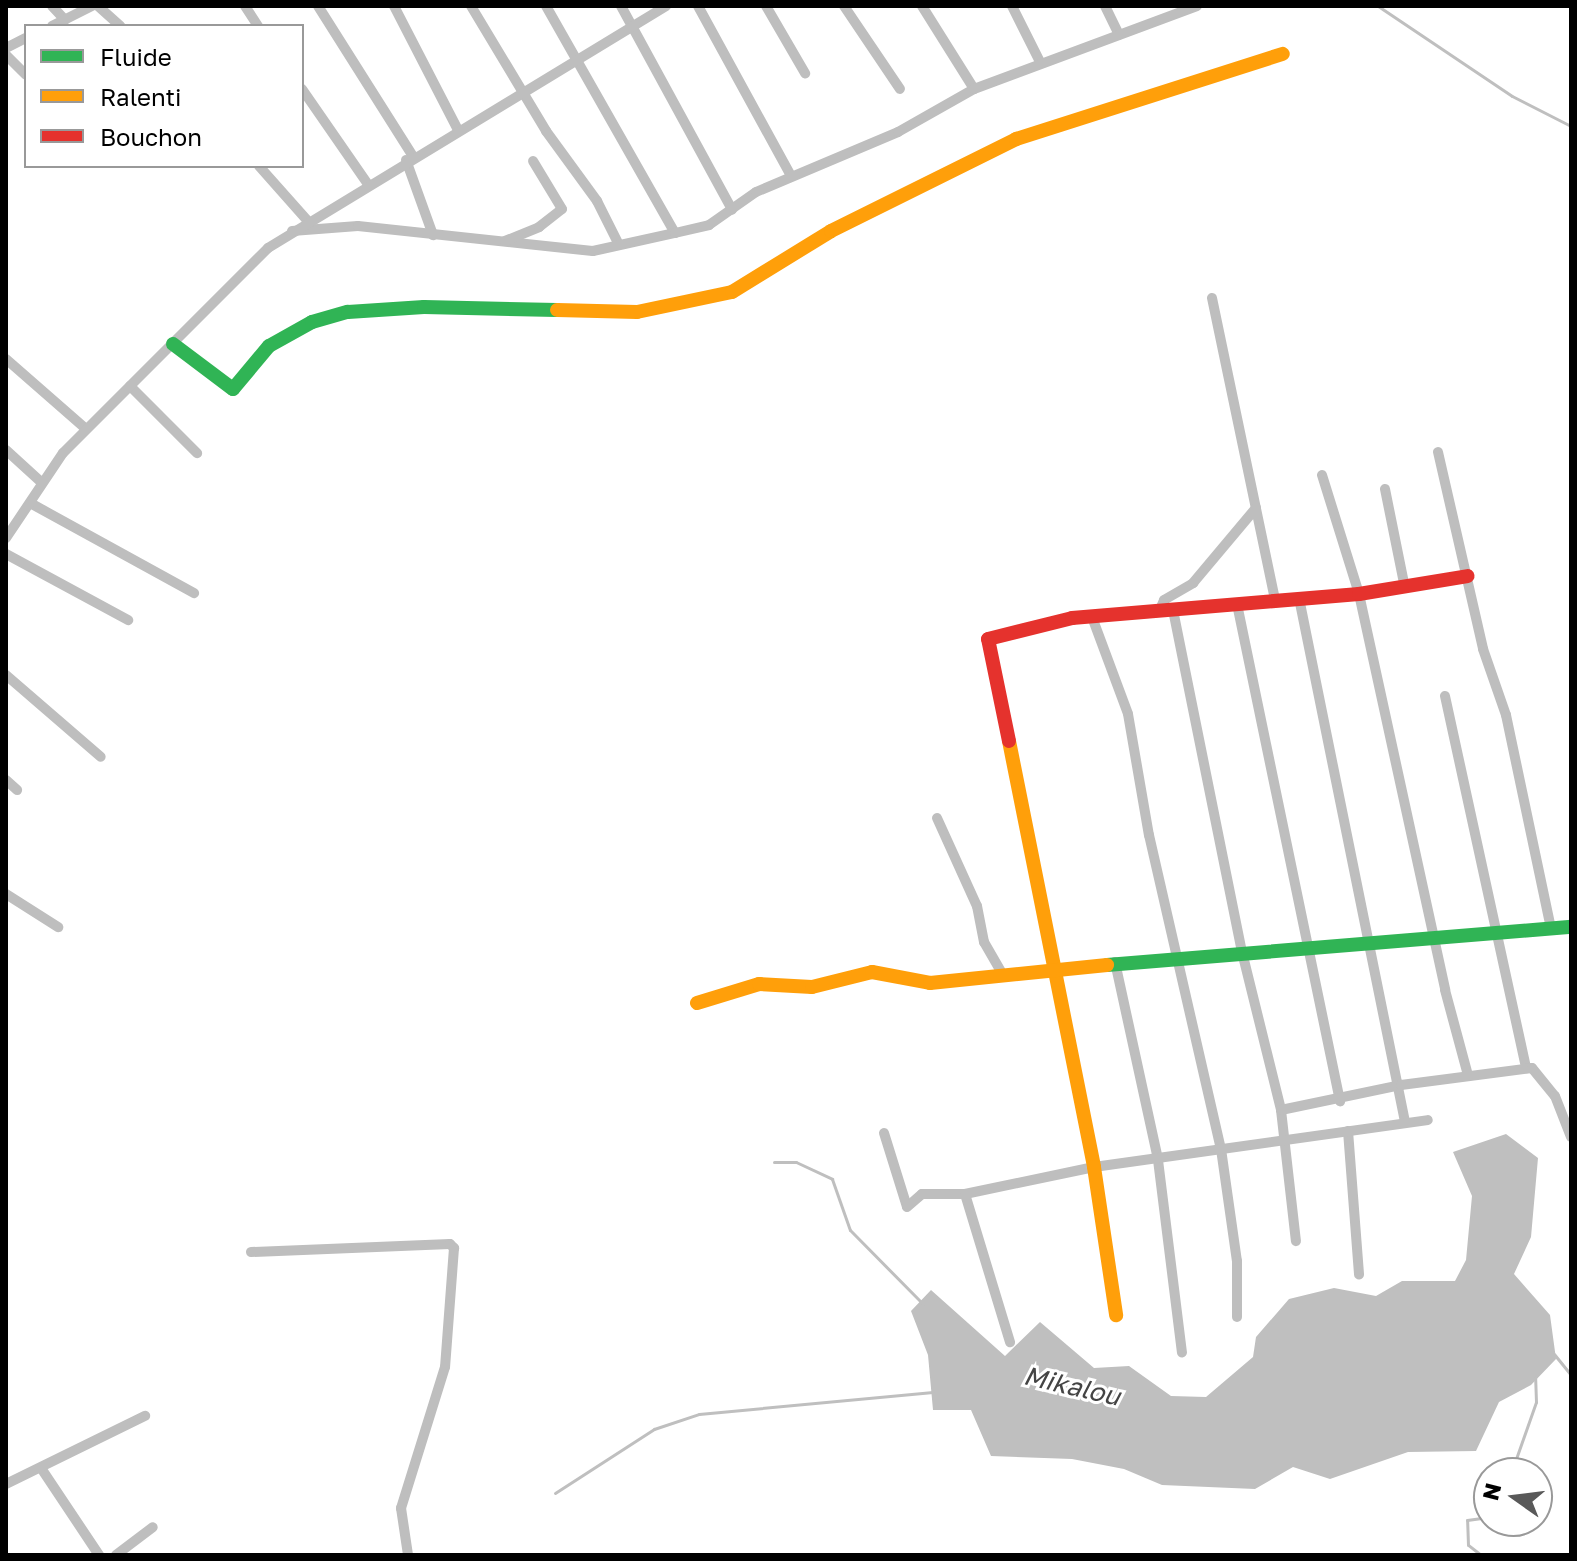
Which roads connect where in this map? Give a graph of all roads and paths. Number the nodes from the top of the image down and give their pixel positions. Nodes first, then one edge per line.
1 (52, 6) edge
2 (95, 6) edge
3 (245, 6) edge
4 (318, 6) edge
5 (394, 6) edge
6 (471, 6) edge
7 (546, 6) edge
8 (621, 6) edge
9 (666, 6) edge
10 (698, 6) edge
11 (766, 6) edge
12 (844, 6) edge
13 (922, 6) edge
14 (1012, 6) edge
15 (1105, 6) edge
16 (1197, 6) edge
17 (1181, 10) edge
18 (65, 20) junction
19 (56, 24) edge
20 (118, 24) edge
21 (257, 24) edge
22 (632, 27) junction
23 (1119, 35) junction
24 (24, 39) edge
25 (6, 48) edge
26 (1283, 54) dead end
27 (6, 55) edge
28 (578, 59) junction
29 (1040, 62) junction
30 (24, 73) edge
31 (805, 73) dead end
32 (900, 89) dead end
33 (974, 89) junction
34 (526, 90) junction
35 (304, 92) edge
36 (458, 130) junction
37 (410, 158) junction
38 (533, 161) dead end
39 (261, 168) edge
40 (791, 176) junction
41 (367, 183) junction
42 (732, 210) junction
43 (307, 220) junction
44 (292, 231) junction
45 (675, 233) junction
46 (433, 235) junction
47 (504, 242) junction
48 (619, 245) junction
49 (1212, 298) dead end
50 (173, 344) junction
51 (6, 359) edge
52 (130, 386) junction
53 (86, 429) junction
54 (6, 450) edge
55 (1438, 452) dead end
56 (197, 453) dead end
57 (1322, 475) dead end
58 (40, 481) junction
59 (1385, 489) dead end
60 (32, 504) junction
61 (1256, 508) junction
62 (7, 535) edge
63 (6, 554) edge
64 (1468, 576) junction
65 (1405, 588) junction
66 (194, 593) dead end
67 (1359, 594) junction
68 (1299, 598) junction
69 (1275, 600) junction
70 (1237, 604) junction
71 (1166, 611) junction
72 (1092, 617) junction
73 (128, 620) dead end
74 (6, 675) edge
75 (1445, 696) dead end
76 (101, 757) dead end
77 (6, 780) edge
78 (17, 790) dead end
79 (937, 818) dead end
80 (7, 896) edge
81 (58, 927) dead end
82 (1571, 927) edge
83 (1551, 928) junction
84 (1494, 930) junction
85 (1433, 936) junction
86 (1370, 944) junction
87 (1306, 945) junction
88 (1242, 952) junction
89 (1177, 958) junction
90 (1115, 962) junction
91 (1053, 967) junction
92 (1002, 973) junction
93 (697, 1003) dead end
94 (1526, 1068) junction
95 (1468, 1075) junction
96 (1401, 1085) junction
97 (1340, 1101) junction
98 (1566, 1109) edge
99 (1281, 1110) junction
100 (1428, 1120) dead end
101 (1405, 1122) junction
102 (1348, 1131) junction
103 (884, 1133) dead end
104 (1571, 1137) edge
105 (1286, 1138) junction
106 (1221, 1149) junction
107 (1158, 1160) junction
108 (1094, 1167) junction
109 (965, 1194) junction
110 (1296, 1241) dead end
111 (251, 1252) dead end
112 (1359, 1275) dead end
113 (1116, 1315) dead end
114 (1237, 1317) dead end
115 (1010, 1342) dead end
116 (1182, 1353) dead end
117 (145, 1416) dead end
118 (41, 1468) junction
119 (6, 1484) edge
120 (153, 1527) dead end
121 (99, 1555) edge
122 (116, 1555) edge
123 (408, 1555) edge

1 - 18 street
2 - 18 street
2 - 20 street
3 - 21 street
4 - 37 street
5 - 36 street
6 - 34 street
7 - 28 street
8 - 22 street
9 - 22 street
10 - 40 street
11 - 31 street
12 - 32 street
13 - 33 street
14 - 29 street
15 - 23 street
16 - 17 street
17 - 23 street
18 - 19 street
22 - 28 street
22 - 42 street
23 - 29 street
24 - 25 street
26 - 50 street
27 - 30 street
28 - 34 street
28 - 45 street
29 - 33 street
33 - 40 street
34 - 36 street
34 - 48 street
35 - 41 street
36 - 37 street
37 - 41 street
37 - 46 street
38 - 47 street
39 - 43 street
40 - 42 street
41 - 43 street
42 - 45 street
43 - 44 street
44 - 46 street
44 - 50 street
45 - 48 street
46 - 47 street
47 - 48 street
49 - 61 street
50 - 52 street
51 - 53 street
52 - 53 street
52 - 56 street
53 - 58 street
54 - 58 street
55 - 64 street
57 - 67 street
58 - 60 street
59 - 65 street
60 - 62 street
60 - 66 street
61 - 69 street
61 - 71 street
63 - 73 street
64 - 65 street
64 - 83 street
65 - 67 street
67 - 68 street
67 - 85 street
68 - 69 street
68 - 86 street
69 - 70 street
70 - 71 street
70 - 87 street
71 - 72 street
71 - 88 street
72 - 89 street
72 - 91 street
74 - 76 street
75 - 84 street
77 - 78 street
79 - 92 street
80 - 81 street
82 - 83 street
83 - 84 street
84 - 85 street
84 - 94 street
85 - 86 street
85 - 95 street
86 - 87 street
86 - 96 street
87 - 88 street
87 - 97 street
88 - 89 street
88 - 99 street
89 - 90 street
89 - 106 street
90 - 91 street
90 - 107 street
91 - 92 street
91 - 108 street
92 - 93 street
94 - 95 street
94 - 98 street
95 - 96 street
96 - 97 street
96 - 101 street
97 - 99 street
98 - 104 street
99 - 105 street
100 - 101 street
101 - 102 street
102 - 105 street
102 - 112 street
103 - 109 street
105 - 106 street
105 - 110 street
106 - 107 street
106 - 114 street
107 - 108 street
107 - 116 street
108 - 109 street
108 - 113 street
109 - 115 street
111 - 123 street
117 - 118 street
118 - 119 street
118 - 121 street
120 - 122 street

